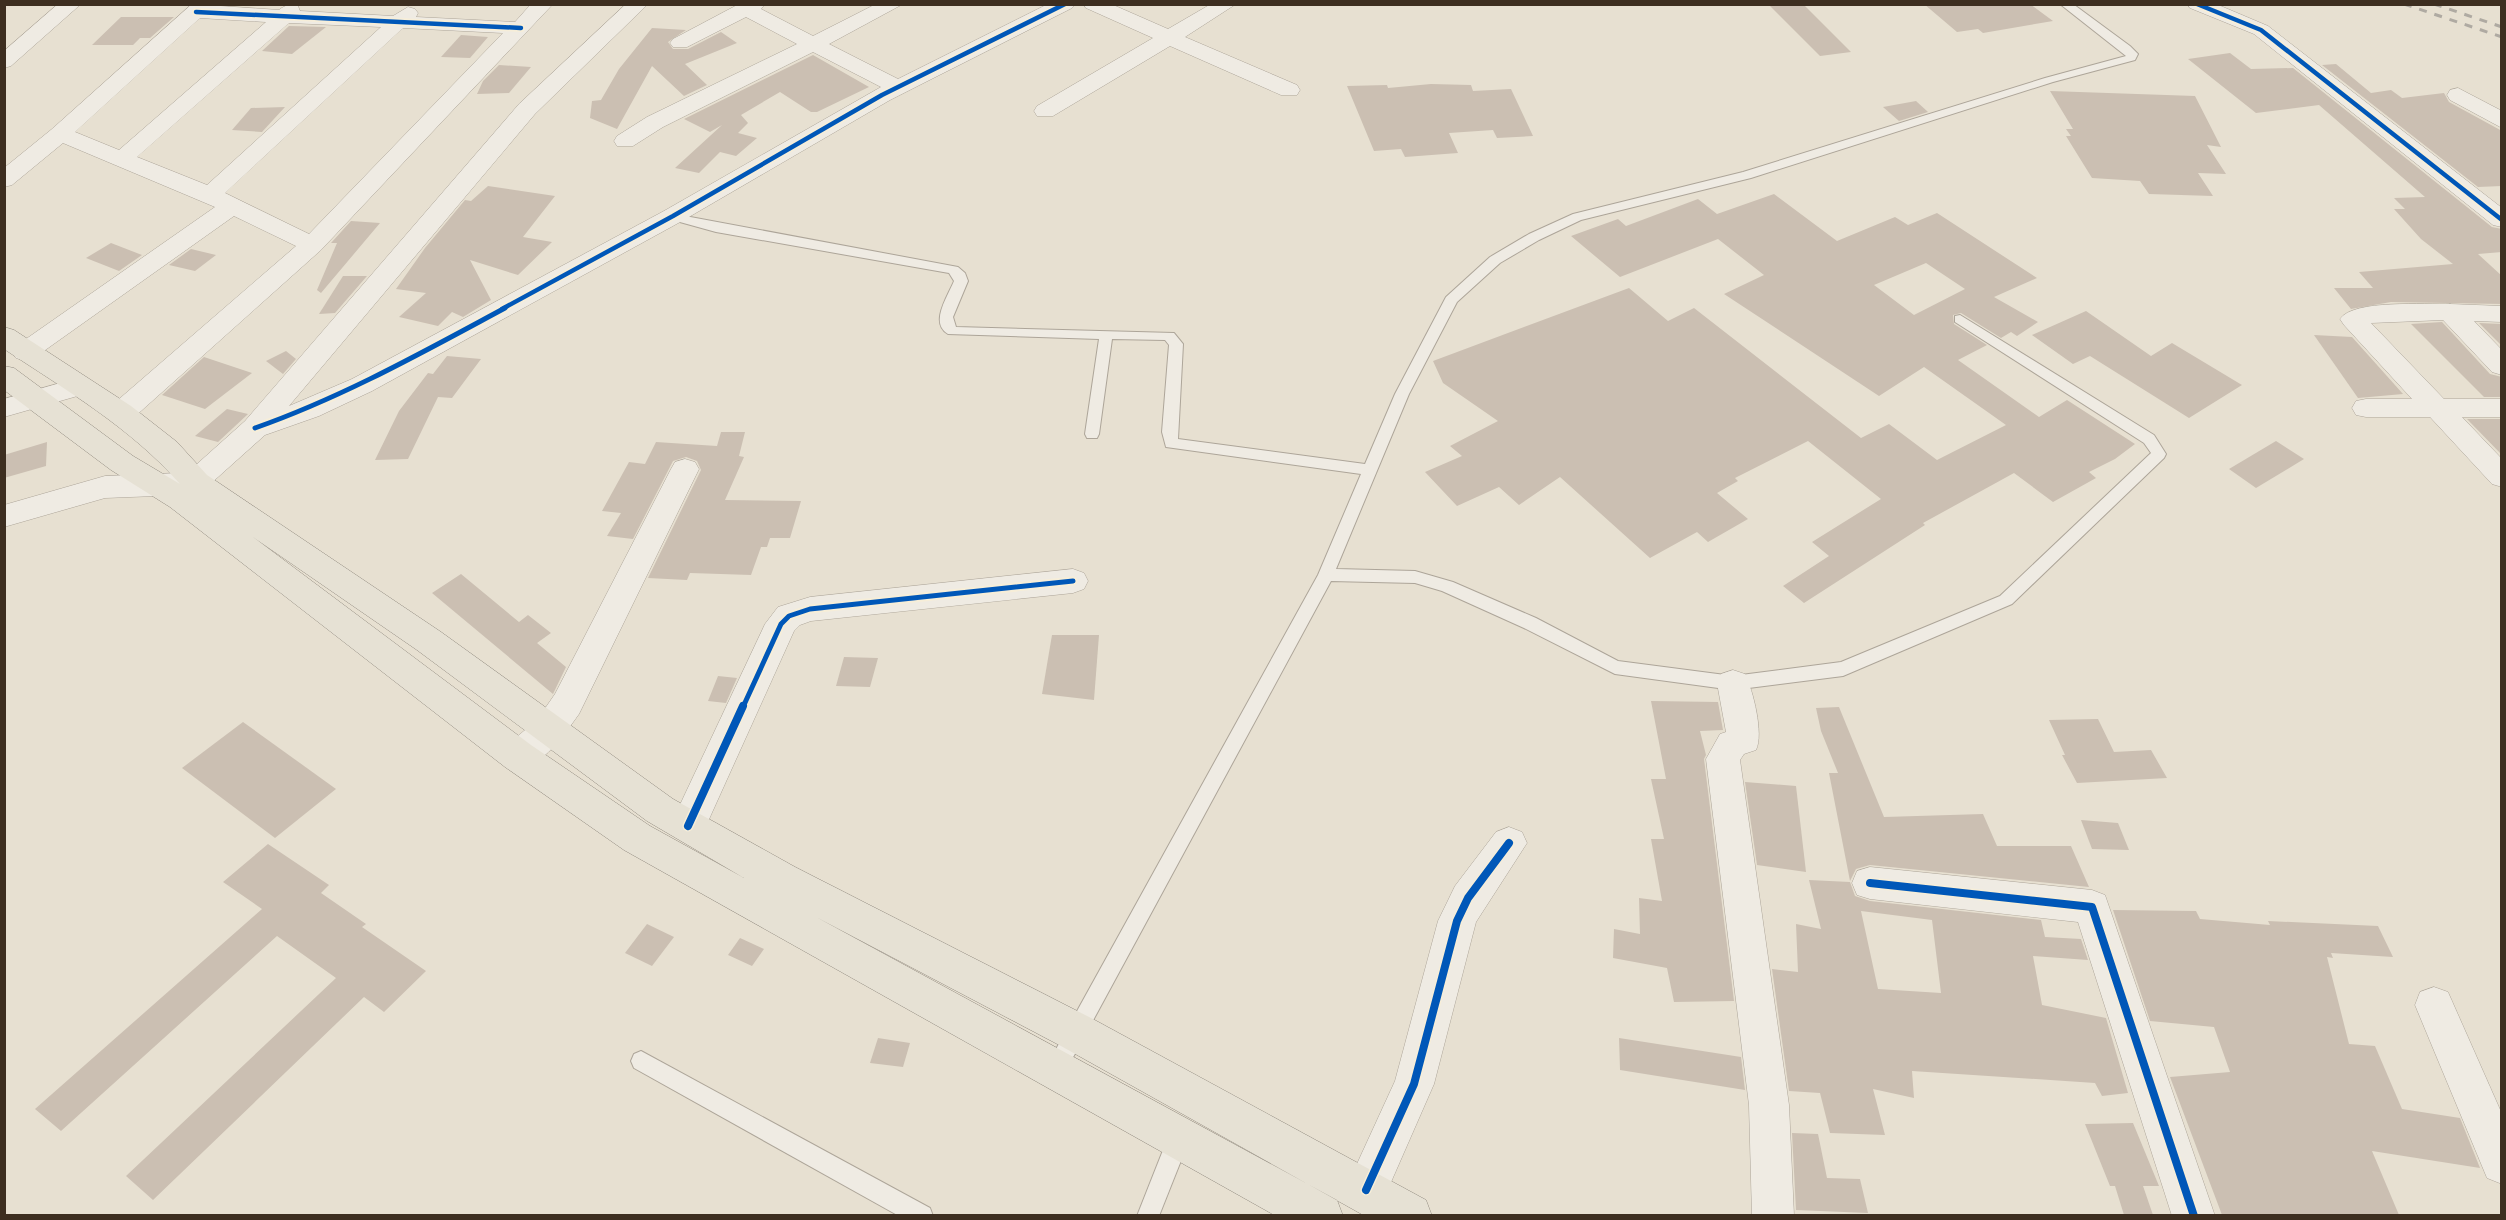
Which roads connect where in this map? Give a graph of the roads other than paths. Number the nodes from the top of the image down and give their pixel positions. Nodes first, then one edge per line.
1 (71, 4) edge
2 (417, 4) edge
3 (543, 4) edge
4 (638, 4) edge
5 (893, 4) edge
6 (1065, 4) edge
7 (1093, 4) edge
8 (1226, 4) edge
9 (2065, 4) edge
10 (2197, 4) edge
11 (751, 7) edge
12 (200, 8) edge
13 (290, 10) edge
14 (399, 21) junction
15 (521, 27) junction
16 (1169, 38) junction
17 (680, 43) dead end
18 (814, 43) junction
19 (4, 62) edge
20 (897, 87) junction
21 (1289, 90) dead end
22 (2458, 95) dead end
23 (1045, 111) dead end
24 (2502, 121) edge
25 (60, 134) junction
26 (625, 141) dead end
27 (123, 158) junction
28 (4, 180) edge
29 (221, 201) junction
30 (673, 216) junction
31 (2502, 220) edge
32 (312, 245) junction
33 (2450, 312) junction
34 (2502, 315) edge
35 (1960, 319) dead end
36 (1106, 335) junction
37 (15, 344) edge
38 (2502, 366) edge
39 (4, 375) edge
40 (78, 387) junction
41 (37, 399) junction
42 (2435, 406) junction
43 (4, 408) edge
44 (2366, 408) dead end
45 (2502, 408) edge
46 (121, 413) junction
47 (255, 428) junction
48 (1092, 434) dead end
49 (685, 468) dead end
50 (1370, 470) junction
51 (2502, 477) edge
52 (178, 491) junction
53 (4, 516) edge
54 (1326, 574) junction
55 (1073, 581) dead end
56 (1733, 683) junction
57 (549, 730) junction
58 (518, 756) junction
59 (688, 826) junction
60 (1509, 843) dead end
61 (1870, 883) dead end
62 (2434, 1005) dead end
63 (1076, 1032) junction
64 (641, 1061) dead end
65 (1057, 1067) junction
66 (1179, 1137) junction
67 (2502, 1163) edge
68 (1366, 1190) junction
69 (922, 1215) edge
70 (1148, 1215) edge
71 (1321, 1215) edge
72 (1410, 1215) edge
73 (1773, 1215) edge
74 (2194, 1215) edge

1 - 19 street
2 - 14 street
3 - 15 street
4 - 47 street
5 - 18 street
6 - 20 street
7 - 16 street
8 - 16 street
9 - 50 lane
10 - 31 street
11 - 17 street
11 - 18 street
12 - 13 street
12 - 25 street
13 - 14 street
13 - 27 street
14 - 15 street
14 - 29 street
15 - 32 street
16 - 21 street
16 - 23 street
18 - 20 street
18 - 26 street
20 - 30 street
22 - 24 street
25 - 27 street
25 - 28 street
27 - 29 street
29 - 32 street
29 - 37 street
30 - 36 lane
30 - 47 street
32 - 46 street
33 - 34 street
33 - 38 street
33 - 42 street
35 - 56 lane
36 - 48 lane
36 - 50 lane
37 - 40 main road
39 - 41 main road
40 - 41 street
40 - 46 main road
41 - 43 street
41 - 52 main road
42 - 44 street
42 - 45 street
42 - 51 street
46 - 52 main road
47 - 52 street
49 - 57 street
50 - 54 lane
52 - 53 street
52 - 57 main road
52 - 58 main road
54 - 56 lane
54 - 63 lane
55 - 59 street
56 - 73 street
57 - 58 street
57 - 59 main road
58 - 65 main road
59 - 63 main road
60 - 68 street
61 - 74 street
62 - 67 street
63 - 65 lane
63 - 68 main road
64 - 69 lane
65 - 66 main road
66 - 70 lane
66 - 71 main road
68 - 72 main road

